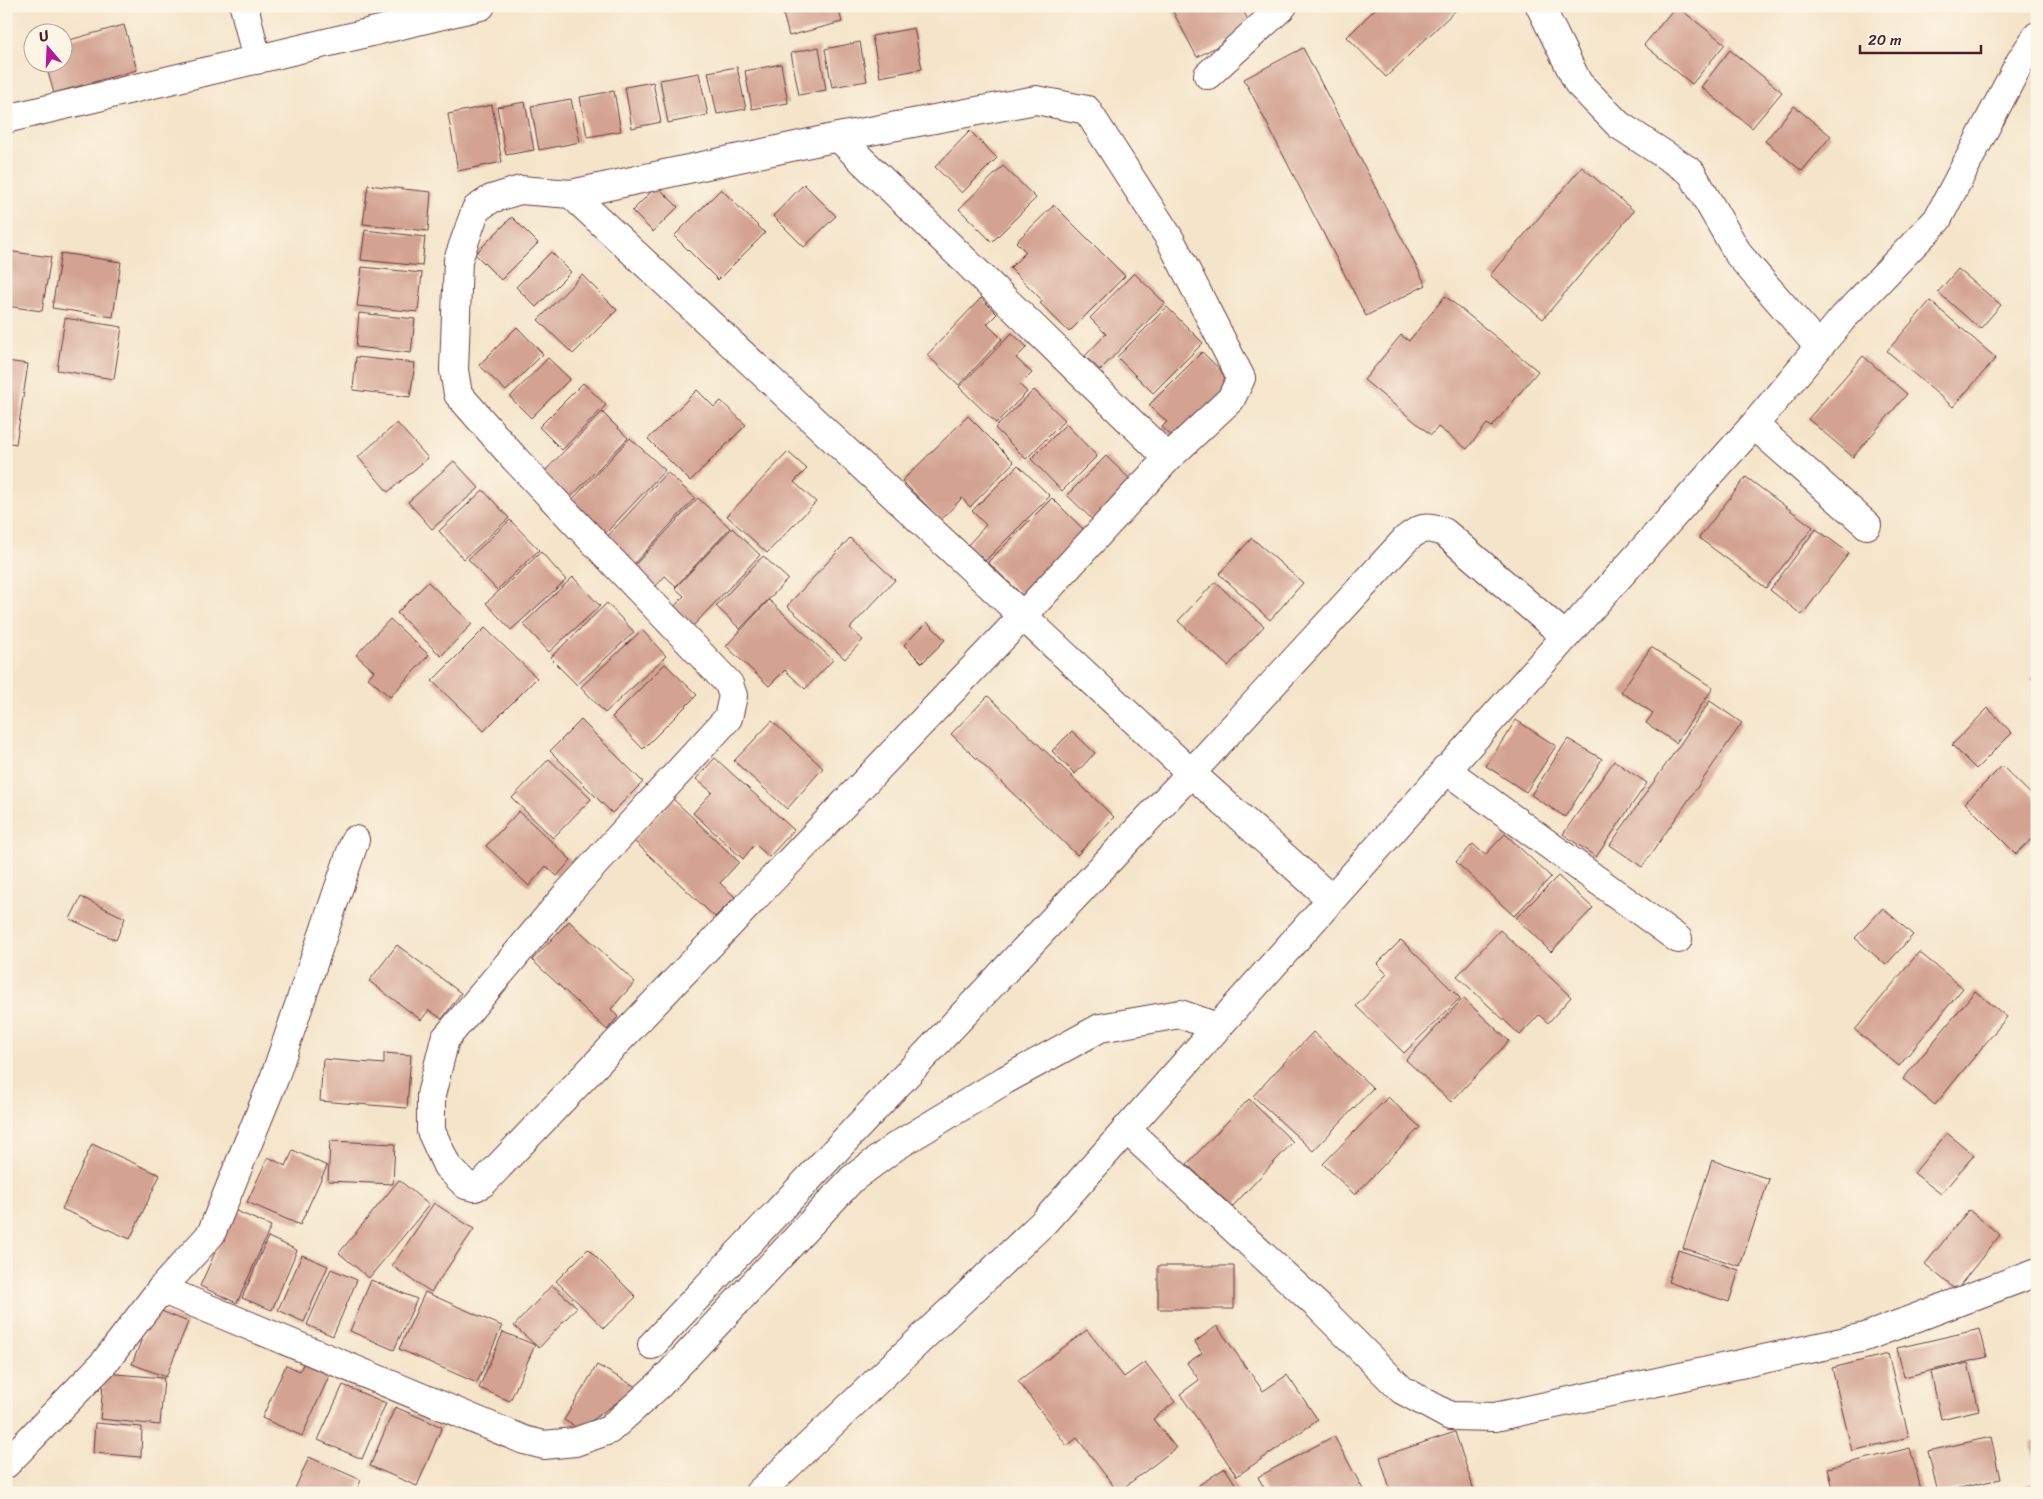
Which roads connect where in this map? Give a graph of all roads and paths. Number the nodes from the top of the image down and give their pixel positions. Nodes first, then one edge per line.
1 (244, 6) edge
2 (481, 6) edge
3 (1284, 6) edge
4 (1540, 6) edge
5 (442, 11) edge
6 (2037, 36) edge
7 (256, 60) junction
8 (2029, 69) edge
9 (1208, 75) dead end
10 (6, 119) edge
11 (838, 137) junction
12 (572, 194) junction
13 (1819, 347) junction
14 (1754, 425) junction
15 (1168, 458) junction
16 (1867, 525) dead end
17 (1024, 616) junction
18 (1565, 636) junction
19 (1445, 769) junction
20 (1191, 773) junction
21 (355, 840) dead end
22 (1331, 899) junction
23 (1678, 940) dead end
24 (1217, 1027) junction
25 (1126, 1129) junction
26 (2037, 1272) edge
27 (161, 1289) junction
28 (652, 1345) dead end
29 (6, 1464) edge
30 (759, 1493) edge

1 - 7 street
2 - 5 street
3 - 9 street
4 - 13 street
5 - 7 street
6 - 8 street
7 - 10 street
8 - 13 street
11 - 12 street
11 - 15 street
11 - 15 street
12 - 17 street
12 - 17 street
13 - 14 street
14 - 16 street
14 - 18 street
15 - 17 street
17 - 20 street
18 - 19 street
18 - 20 street
19 - 22 street
19 - 23 street
20 - 22 street
20 - 28 street
21 - 27 street
22 - 24 street
24 - 25 street
24 - 27 street
25 - 26 street
25 - 30 street
27 - 29 street

